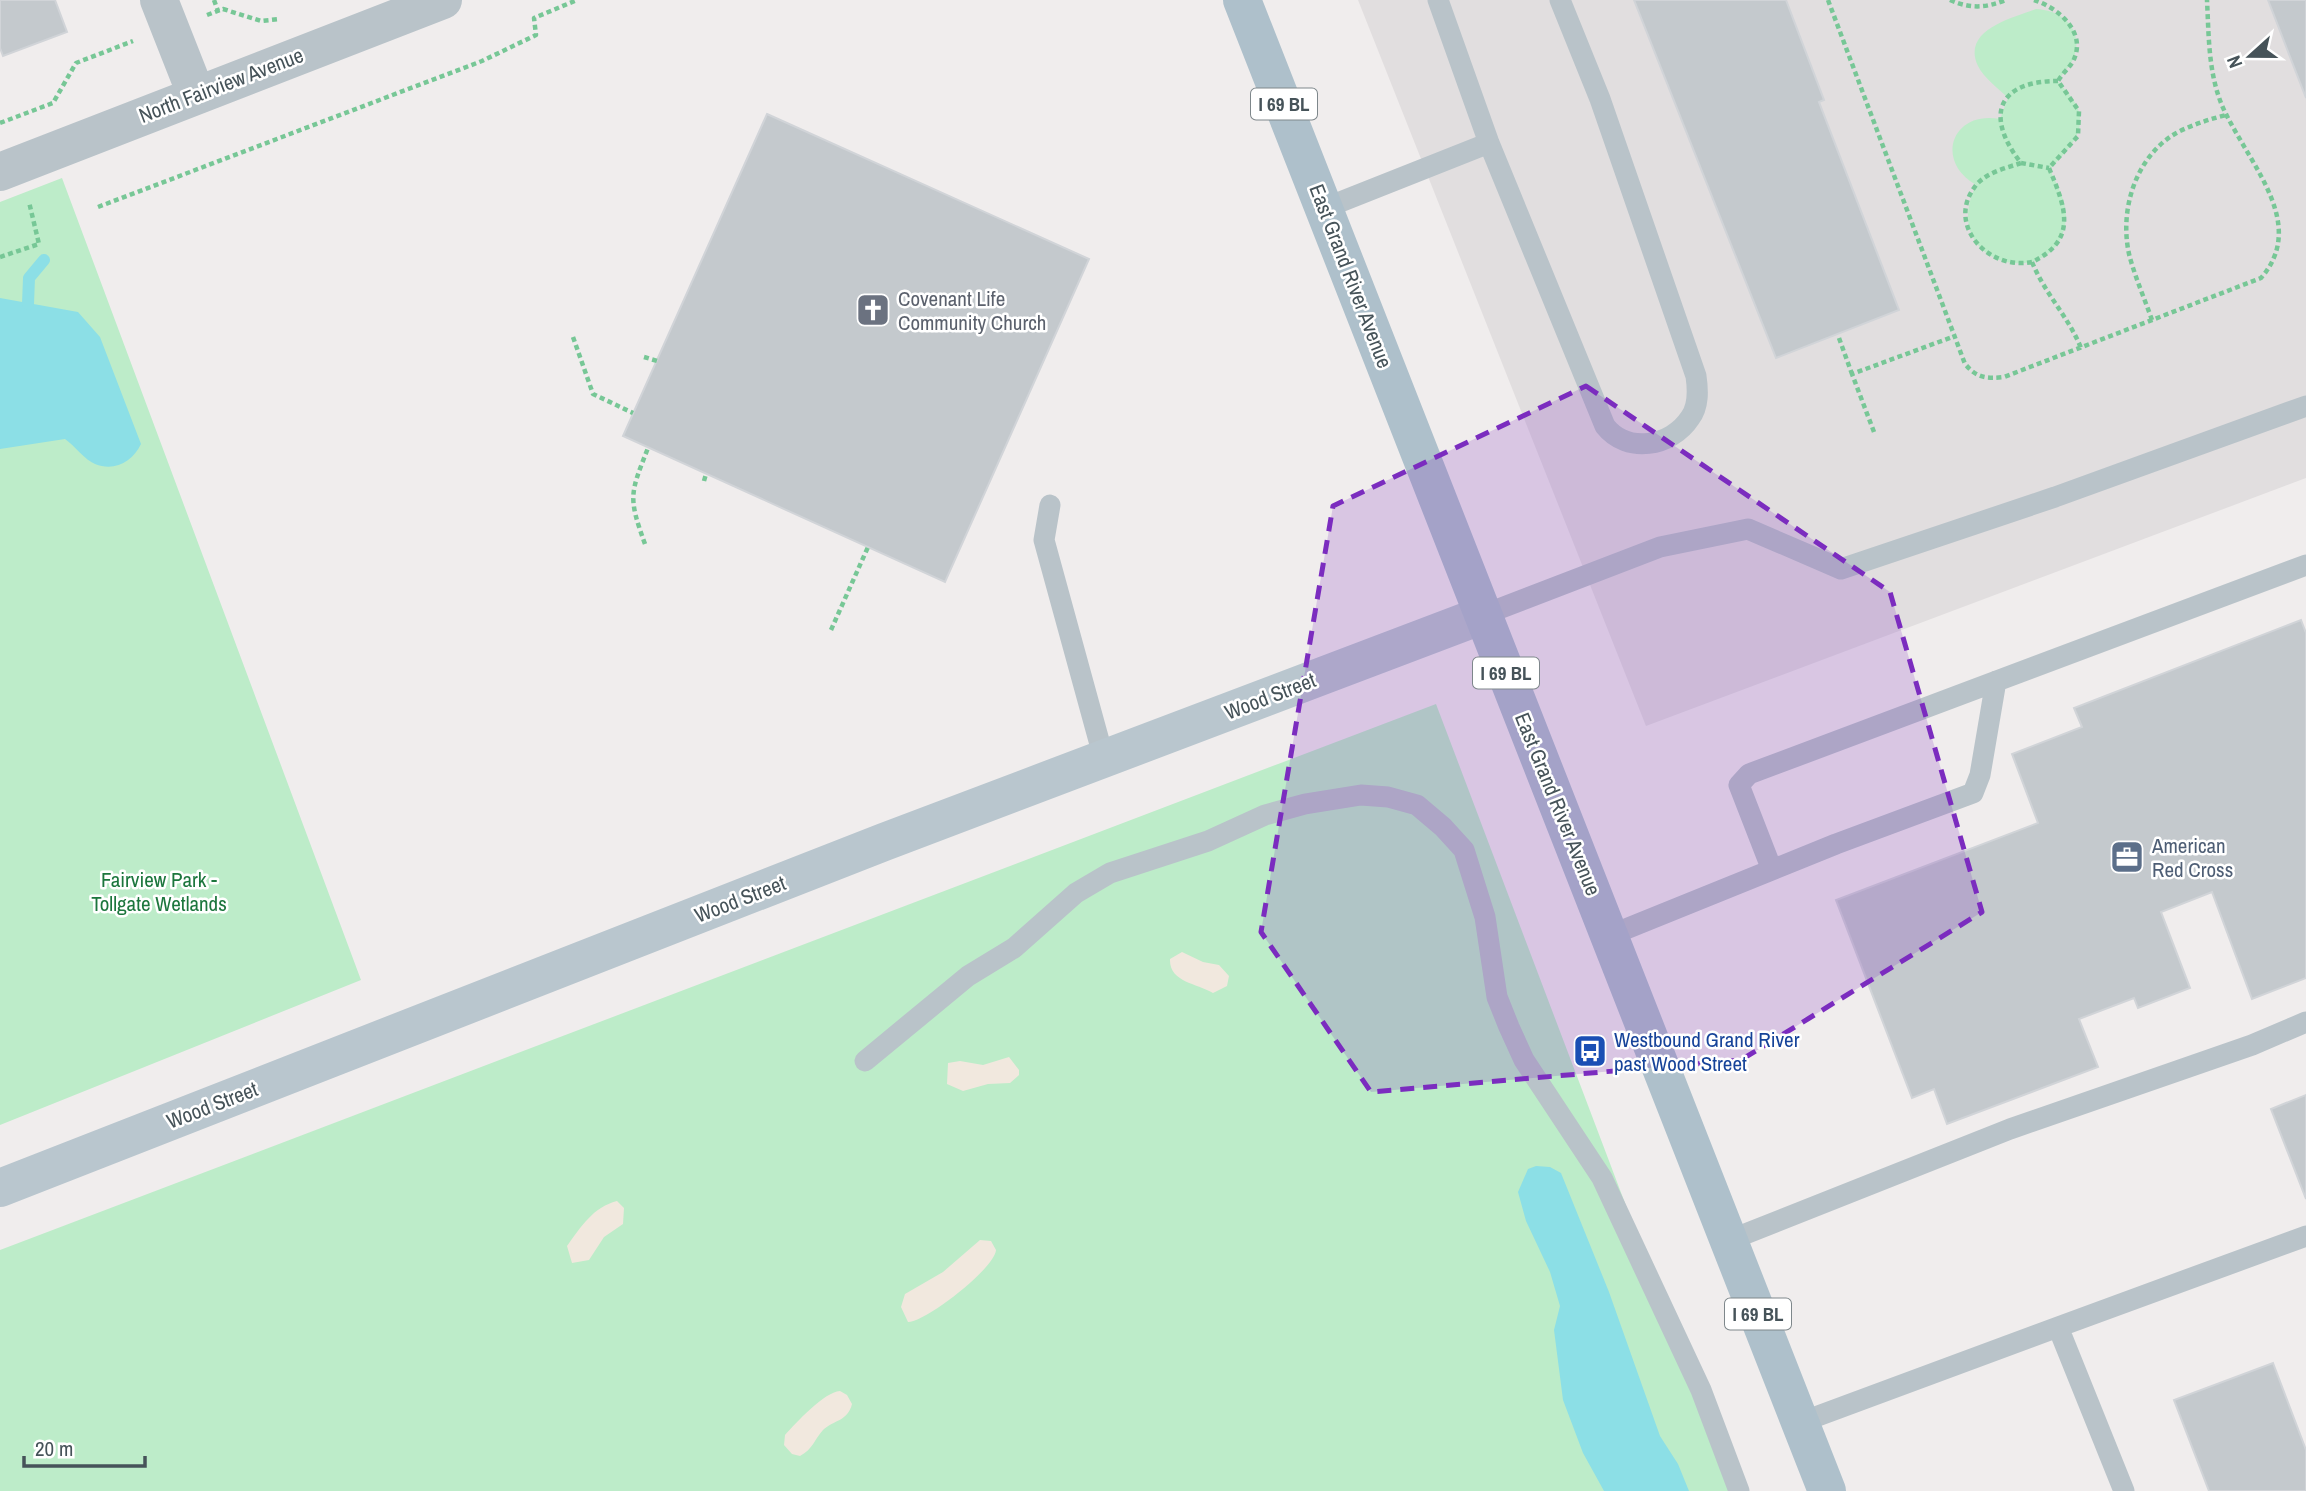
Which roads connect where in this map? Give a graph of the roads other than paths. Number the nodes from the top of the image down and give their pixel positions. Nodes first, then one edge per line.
1 (159, 0) edge
2 (443, 0) edge
3 (1242, 0) edge
4 (1438, 0) edge
5 (1560, 0) edge
6 (387, 10) edge
7 (196, 94) junction
8 (1489, 143) junction
9 (9, 168) edge
10 (1325, 208) junction
11 (2306, 406) edge
12 (1049, 505) dead end
13 (2305, 567) edge
14 (1483, 615) junction
15 (1996, 681) junction
16 (1104, 759) junction
17 (1772, 870) junction
18 (1611, 936) junction
19 (2306, 1022) edge
20 (866, 1060) dead end
21 (0, 1188) edge
22 (2306, 1236) edge
23 (1730, 1240) junction
24 (2058, 1327) junction
25 (1799, 1423) junction
26 (1739, 1491) edge
27 (1827, 1491) edge
28 (2124, 1491) edge

1 - 7 street
2 - 6 street, North Fairview Avenue
3 - 10 main road, East Grand River Avenue / I 69 BL
4 - 8 lane
5 - 8 lane
6 - 7 street, North Fairview Avenue
7 - 9 street, North Fairview Avenue
8 - 10 lane
10 - 14 main road, East Grand River Avenue / I 69 BL
11 - 14 lane
12 - 16 lane
13 - 15 lane
14 - 16 street, Wood Street
14 - 18 main road, East Grand River Avenue / I 69 BL
15 - 17 lane
15 - 17 lane
16 - 21 street, Wood Street
17 - 18 lane
18 - 23 main road, East Grand River Avenue / I 69 BL
19 - 23 lane
20 - 26 lane
22 - 24 lane
23 - 25 main road, East Grand River Avenue / I 69 BL
24 - 25 lane
24 - 28 lane
25 - 27 main road, East Grand River Avenue / I 69 BL

